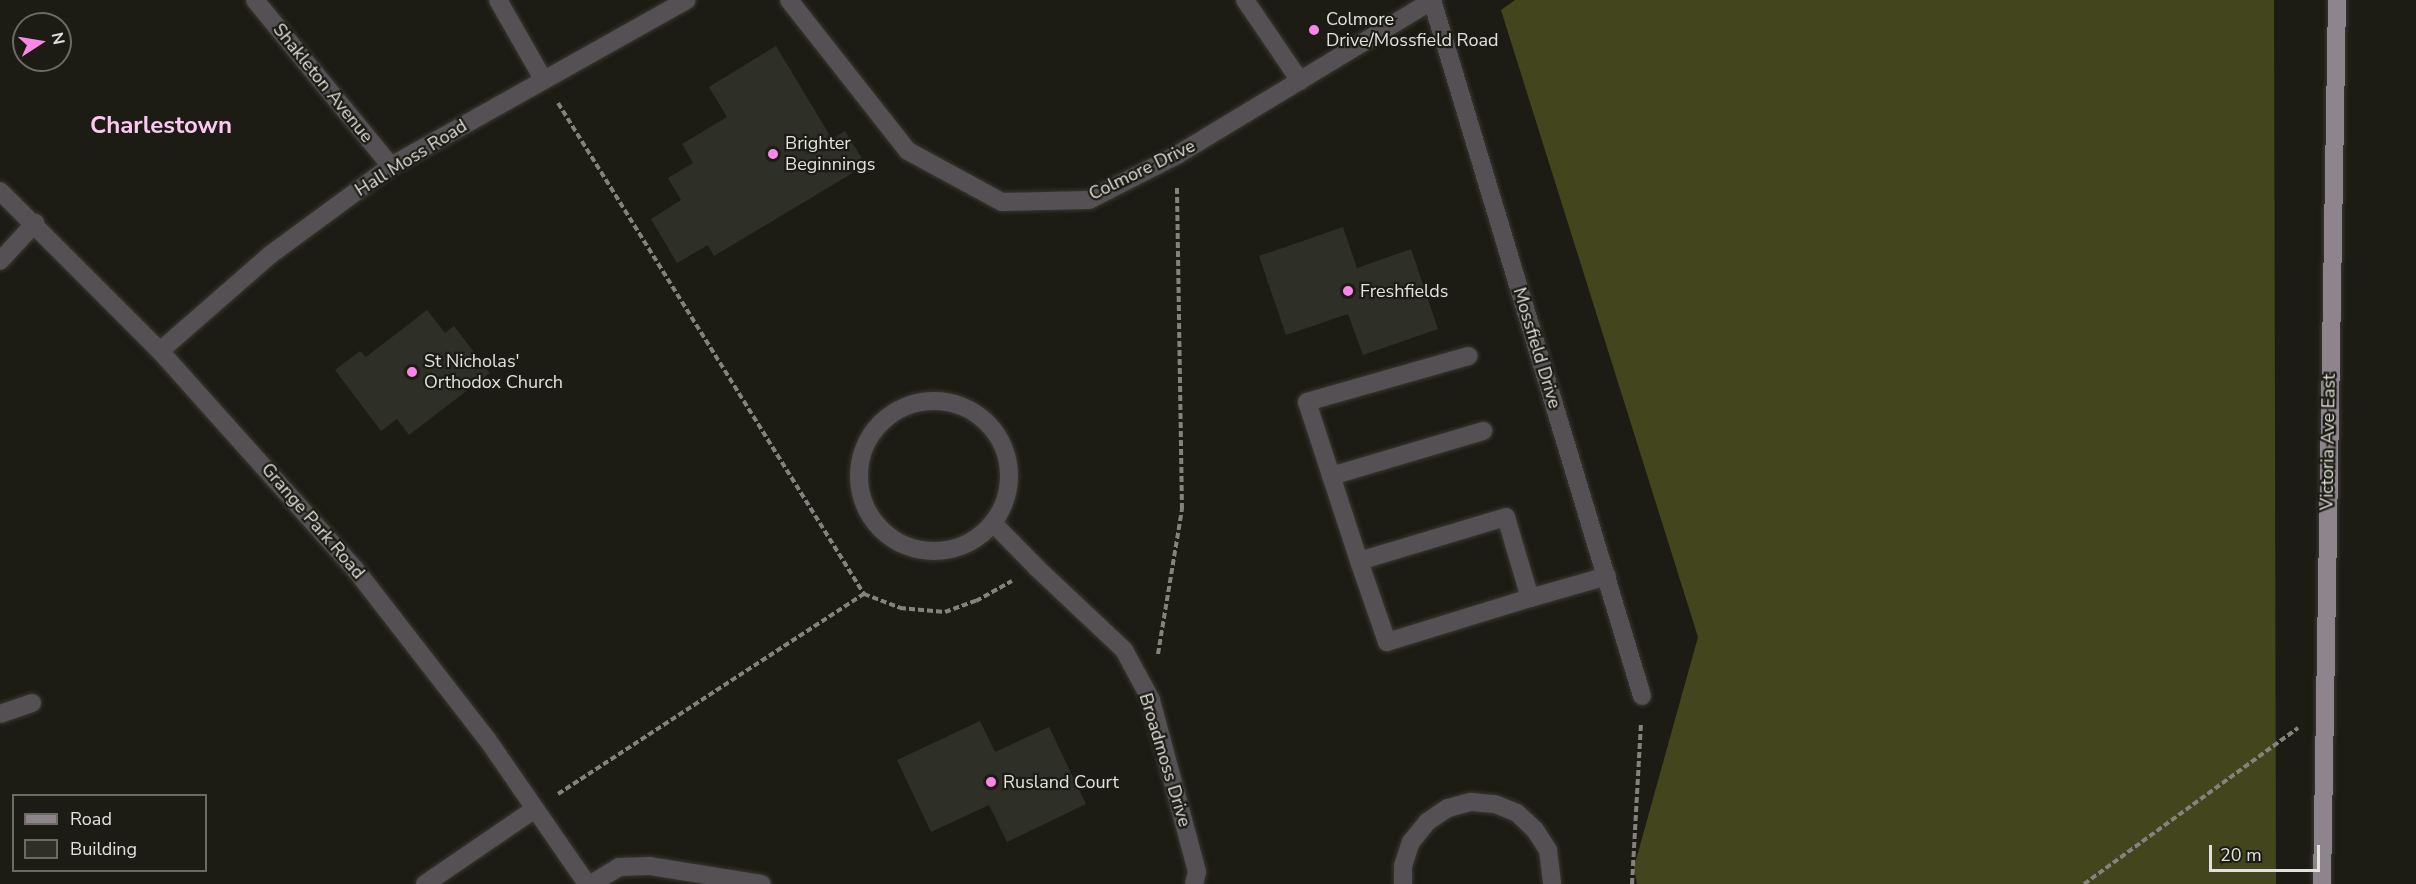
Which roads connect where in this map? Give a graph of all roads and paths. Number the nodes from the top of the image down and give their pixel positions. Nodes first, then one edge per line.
1 (255, 0) edge
2 (498, 0) edge
3 (687, 0) edge
4 (789, 0) edge
5 (1245, 0) edge
6 (1432, 0) edge
7 (2337, 0) edge
8 (543, 79) junction
9 (1300, 81) junction
10 (1177, 155) junction
11 (392, 166) junction
12 (0, 191) edge
13 (35, 223) junction
14 (0, 261) edge
15 (160, 351) junction
16 (1469, 356) dead end
17 (1483, 431) dead end
18 (1331, 476) junction
19 (993, 523) junction
20 (1359, 561) junction
21 (1034, 565) junction
22 (1607, 576) junction
23 (864, 594) junction
24 (1530, 598) junction
25 (1642, 696) joint
26 (1151, 700) junction
27 (32, 702) dead end
28 (2322, 710) junction
29 (0, 714) edge
30 (535, 809) junction
31 (425, 884) edge
32 (589, 884) edge
33 (762, 884) edge
34 (1194, 884) edge
35 (1403, 884) edge
36 (1552, 884) edge
37 (1632, 884) edge
38 (2084, 884) edge
39 (2322, 884) edge

1 - 11 street, Shakleton Avenue
2 - 8 street
3 - 8 street, Hall Moss Road
4 - 10 street, Colmore Drive
5 - 9 street
6 - 9 street, Colmore Drive
6 - 22 street, Mossfield Drive
7 - 28 main road, Victoria Ave East
8 - 11 street, Hall Moss Road
8 - 23 path
9 - 10 street, Colmore Drive
10 - 26 path
11 - 15 street, Hall Moss Road
12 - 13 street, Grange Park Road
13 - 14 street
13 - 15 street, Grange Park Road
15 - 30 street, Grange Park Road
16 - 18 street
17 - 18 street
18 - 20 street
19 - 19 street
19 - 21 street, Broadmoss Drive
20 - 24 street
20 - 24 street
21 - 23 path
21 - 26 street, Broadmoss Drive
22 - 24 street
22 - 25 street, Mossfield Drive
23 - 30 path
25 - 37 path
26 - 34 street, Broadmoss Drive
27 - 29 street
28 - 38 path
28 - 39 main road, Victoria Ave East
30 - 31 street
30 - 32 street, Grange Park Road
32 - 33 street
35 - 36 street

